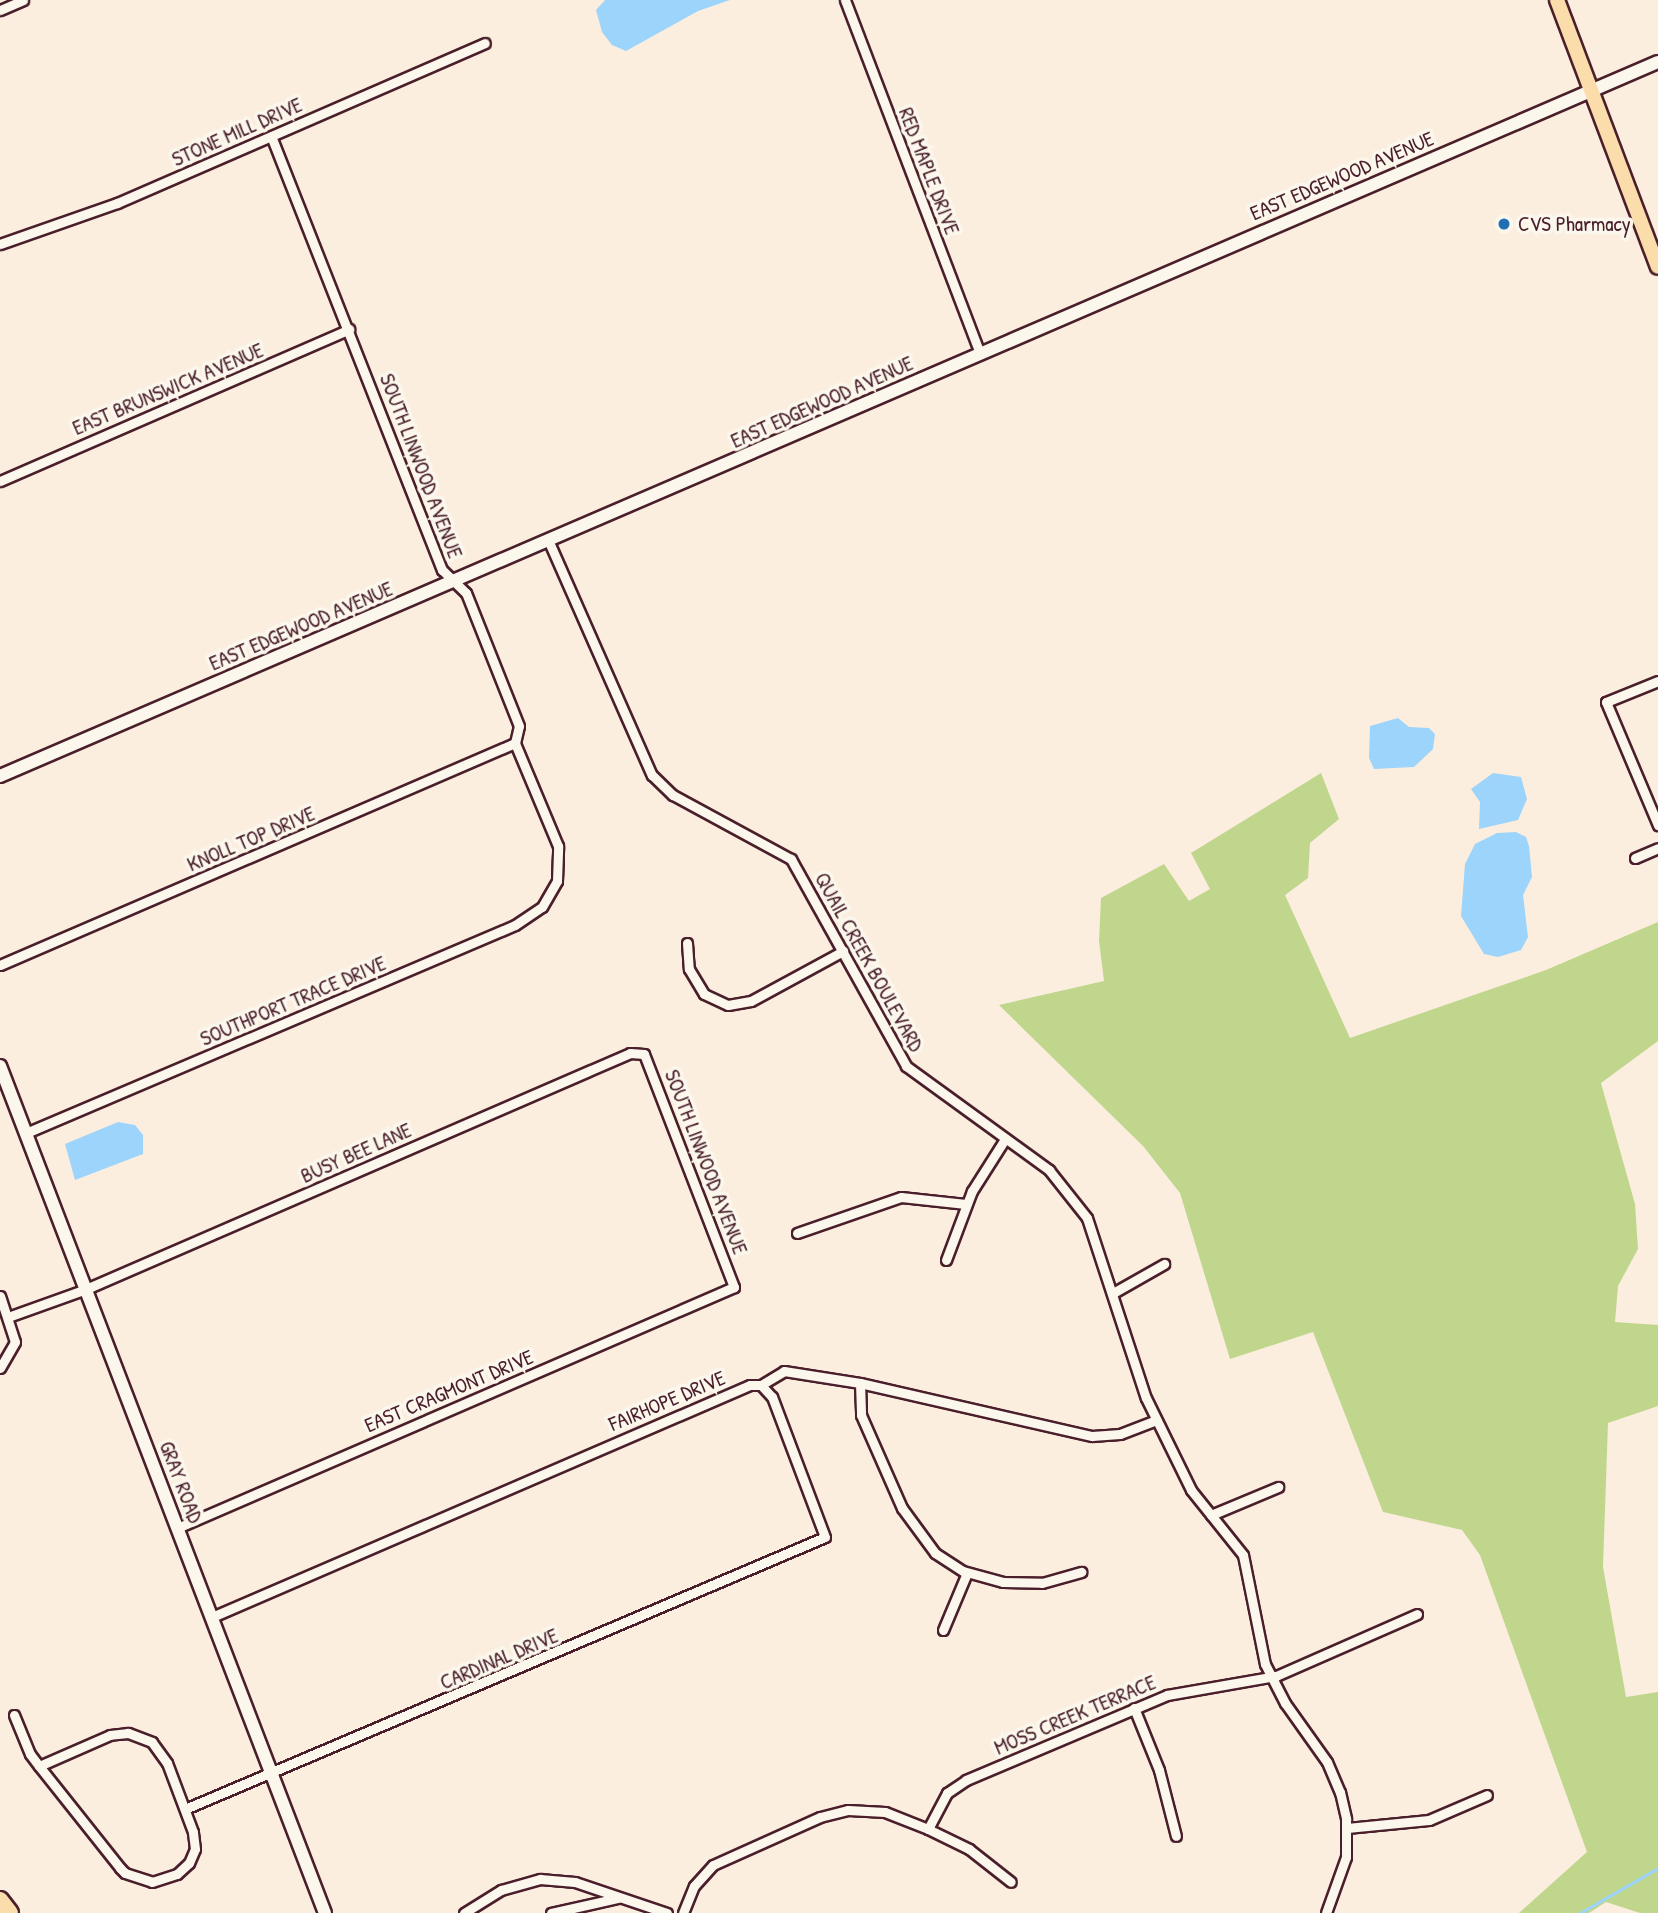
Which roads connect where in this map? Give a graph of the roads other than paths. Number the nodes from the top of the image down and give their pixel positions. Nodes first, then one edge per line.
1 (23, 0) edge
2 (845, 0) edge
3 (1557, 0) edge
4 (0, 10) edge
5 (485, 43) dead end
6 (1658, 62) edge
7 (1592, 89) junction
8 (271, 136) junction
9 (0, 244) edge
10 (1658, 267) edge
11 (349, 330) junction
12 (980, 354) junction
13 (0, 481) edge
14 (548, 542) junction
15 (454, 582) junction
16 (1658, 681) edge
17 (515, 743) junction
18 (0, 776) edge
19 (1658, 825) edge
20 (1658, 848) edge
21 (1634, 858) dead end
22 (557, 881) joint
23 (687, 943) dead end
24 (843, 951) junction
25 (0, 965) edge
26 (640, 1052) joint
27 (0, 1066) edge
28 (26, 1133) junction
29 (1004, 1139) junction
30 (966, 1204) junction
31 (797, 1233) dead end
32 (946, 1260) dead end
33 (1164, 1264) dead end
34 (734, 1287) joint
35 (86, 1289) junction
36 (1113, 1293) junction
37 (0, 1296) edge
38 (8, 1317) junction
39 (0, 1368) edge
40 (860, 1383) junction
41 (761, 1385) junction
42 (1156, 1420) junction
43 (1278, 1487) dead end
44 (1211, 1515) junction
45 (177, 1528) junction
46 (1081, 1572) dead end
47 (967, 1573) junction
48 (1417, 1614) dead end
49 (212, 1617) junction
50 (943, 1630) dead end
51 (1271, 1678) junction
52 (1134, 1707) junction
53 (14, 1715) dead end
54 (39, 1766) junction
55 (272, 1776) junction
56 (1487, 1795) dead end
57 (185, 1809) junction
58 (1347, 1828) junction
59 (928, 1829) junction
60 (1176, 1836) dead end
61 (1011, 1882) dead end
62 (620, 1898) junction
63 (0, 1900) edge
64 (10, 1913) edge
65 (325, 1913) edge
66 (464, 1913) edge
67 (551, 1913) edge
68 (667, 1913) edge
69 (683, 1913) edge
70 (1326, 1913) edge

1 - 4 street
2 - 12 street, RED MAPLE DRIVE
3 - 7 main road
5 - 8 street, STONE MILL DRIVE
6 - 7 main road, EAST EDGEWOOD AVENUE
7 - 10 main road
7 - 12 main road, EAST EDGEWOOD AVENUE
8 - 9 street, STONE MILL DRIVE
8 - 11 street, SOUTH LINWOOD AVENUE
11 - 13 street, EAST BRUNSWICK AVENUE
11 - 15 street, SOUTH LINWOOD AVENUE
12 - 14 main road, EAST EDGEWOOD AVENUE
14 - 15 main road, EAST EDGEWOOD AVENUE
14 - 24 street, QUAIL CREEK BOULEVARD
15 - 17 street, SOUTH LINWOOD AVENUE
15 - 18 main road, EAST EDGEWOOD AVENUE
16 - 19 street
17 - 22 street, SOUTH LINWOOD AVENUE
17 - 25 street, KNOLL TOP DRIVE
20 - 21 street
22 - 28 street, SOUTHPORT TRACE DRIVE
23 - 24 street
24 - 29 street, QUAIL CREEK BOULEVARD
26 - 34 street, SOUTH LINWOOD AVENUE
26 - 35 street, BUSY BEE LANE
27 - 28 main road, GRAY ROAD
28 - 35 main road, GRAY ROAD
29 - 30 street
29 - 36 street, QUAIL CREEK BOULEVARD
30 - 31 street
30 - 32 street
33 - 36 street
34 - 45 street, EAST CRAGMONT DRIVE
35 - 38 street, BUSY BEE LANE
35 - 45 main road, GRAY ROAD
36 - 42 street, QUAIL CREEK BOULEVARD
37 - 38 street
38 - 39 street
40 - 41 street, FAIRHOPE DRIVE
40 - 42 street, FAIRHOPE DRIVE
40 - 47 street
41 - 49 street, FAIRHOPE DRIVE
41 - 55 street, CARDINAL DRIVE
42 - 44 street, QUAIL CREEK BOULEVARD
43 - 44 street
44 - 51 street, QUAIL CREEK BOULEVARD
45 - 49 main road, GRAY ROAD
46 - 47 street
47 - 50 street
48 - 51 street, MOSS CREEK TERRACE
49 - 55 main road, GRAY ROAD
51 - 52 street, MOSS CREEK TERRACE
51 - 58 street, QUAIL CREEK BOULEVARD
52 - 59 street, MOSS CREEK TERRACE
52 - 60 street
53 - 54 street
54 - 57 street
54 - 57 street
55 - 57 street, CARDINAL DRIVE
55 - 65 main road, GRAY ROAD
56 - 58 street
58 - 70 street, QUAIL CREEK BOULEVARD
59 - 61 street
59 - 69 street
62 - 66 street
62 - 67 street
62 - 68 street
63 - 64 highway

